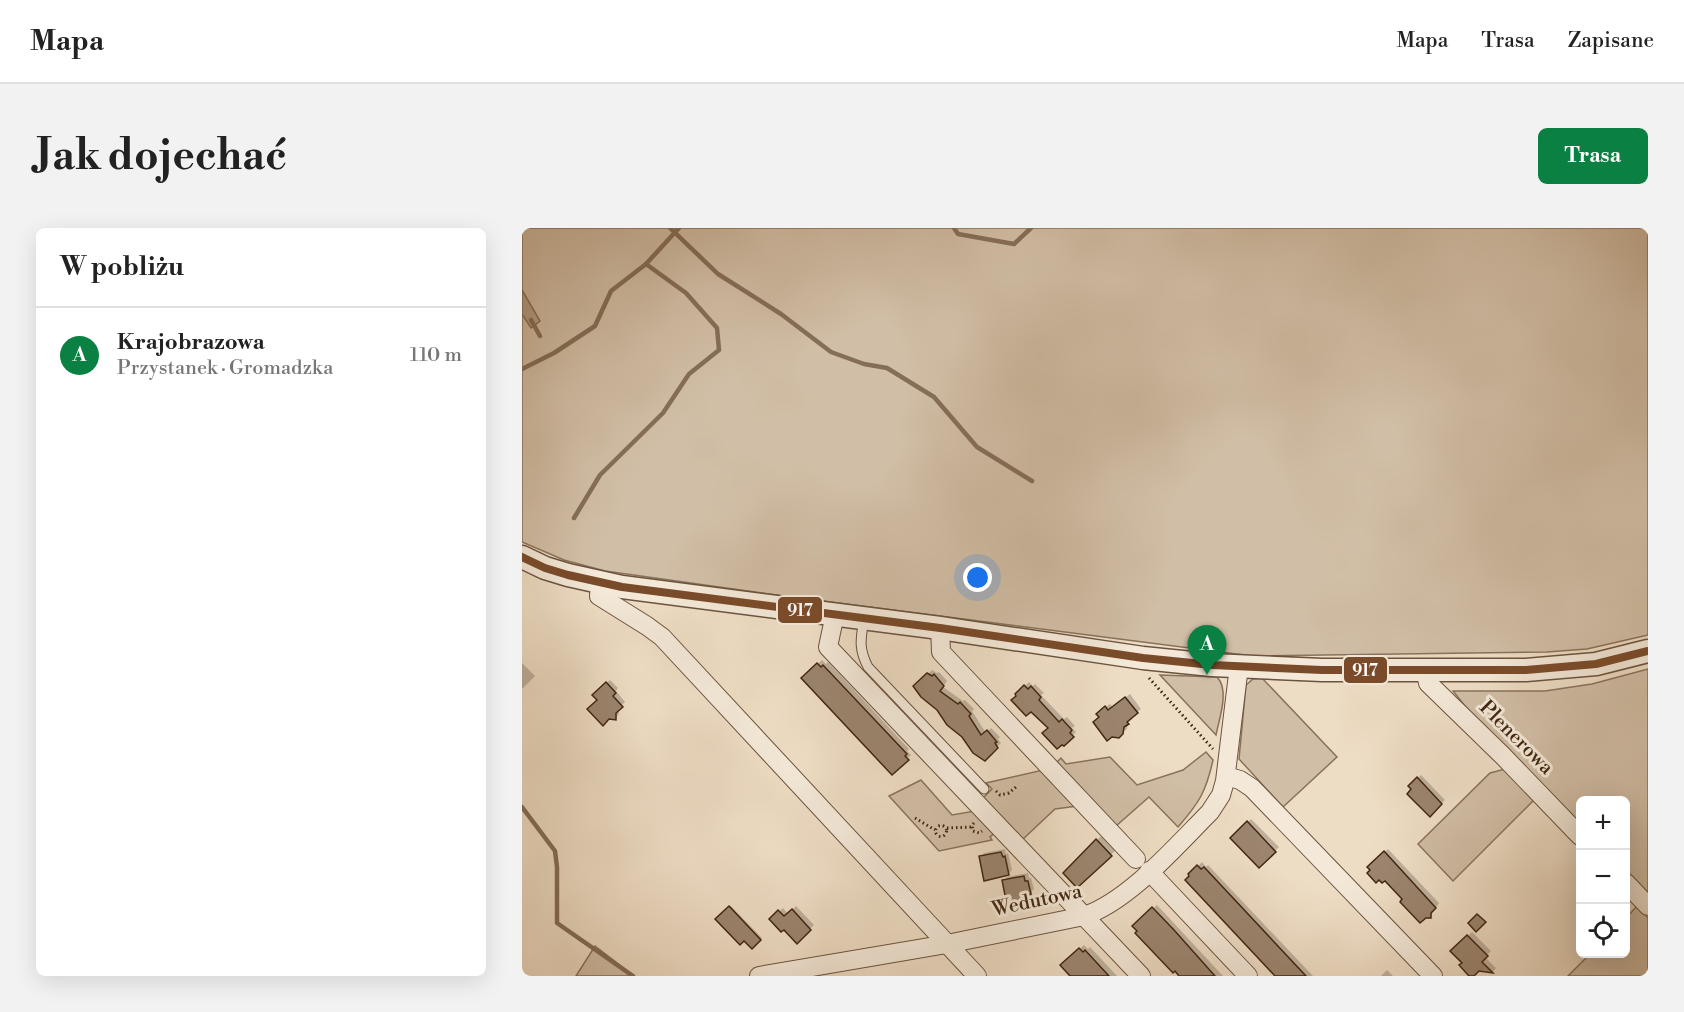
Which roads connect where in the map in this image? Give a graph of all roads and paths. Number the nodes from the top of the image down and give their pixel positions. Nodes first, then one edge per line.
1 (522, 557) edge
2 (600, 583) junction
3 (835, 614) junction
4 (864, 618) junction
5 (940, 628) junction
6 (1648, 651) edge
7 (1143, 658) junction
8 (1239, 666) junction
9 (1425, 669) junction
10 (1227, 768) junction
11 (1016, 787) dead end
12 (984, 789) joint
13 (915, 818) dead end
14 (972, 827) dead end
15 (946, 828) junction
16 (935, 830) junction
17 (1576, 831) edge
18 (1143, 865) junction
19 (1630, 887) edge
20 (1648, 906) edge
21 (1083, 916) junction
22 (947, 944) junction
23 (759, 976) edge
24 (977, 976) edge
25 (1141, 976) edge
26 (1248, 976) edge
27 (1433, 976) edge

1 - 2 street
2 - 3 street
2 - 22 street
3 - 4 street
3 - 21 street
4 - 5 street
4 - 12 lane
5 - 7 street
5 - 18 street
6 - 9 street
7 - 8 street
7 - 10 path
8 - 9 street
8 - 10 street, Wedutowa
9 - 17 street, Plenerowa
10 - 18 street, Wedutowa
10 - 27 street
11 - 12 path
13 - 16 path
14 - 15 path
15 - 16 path
15 - 16 path
18 - 21 street, Wedutowa
18 - 26 street
19 - 20 street
21 - 22 street, Wedutowa
21 - 25 street
22 - 23 street, Wedutowa
22 - 24 street

